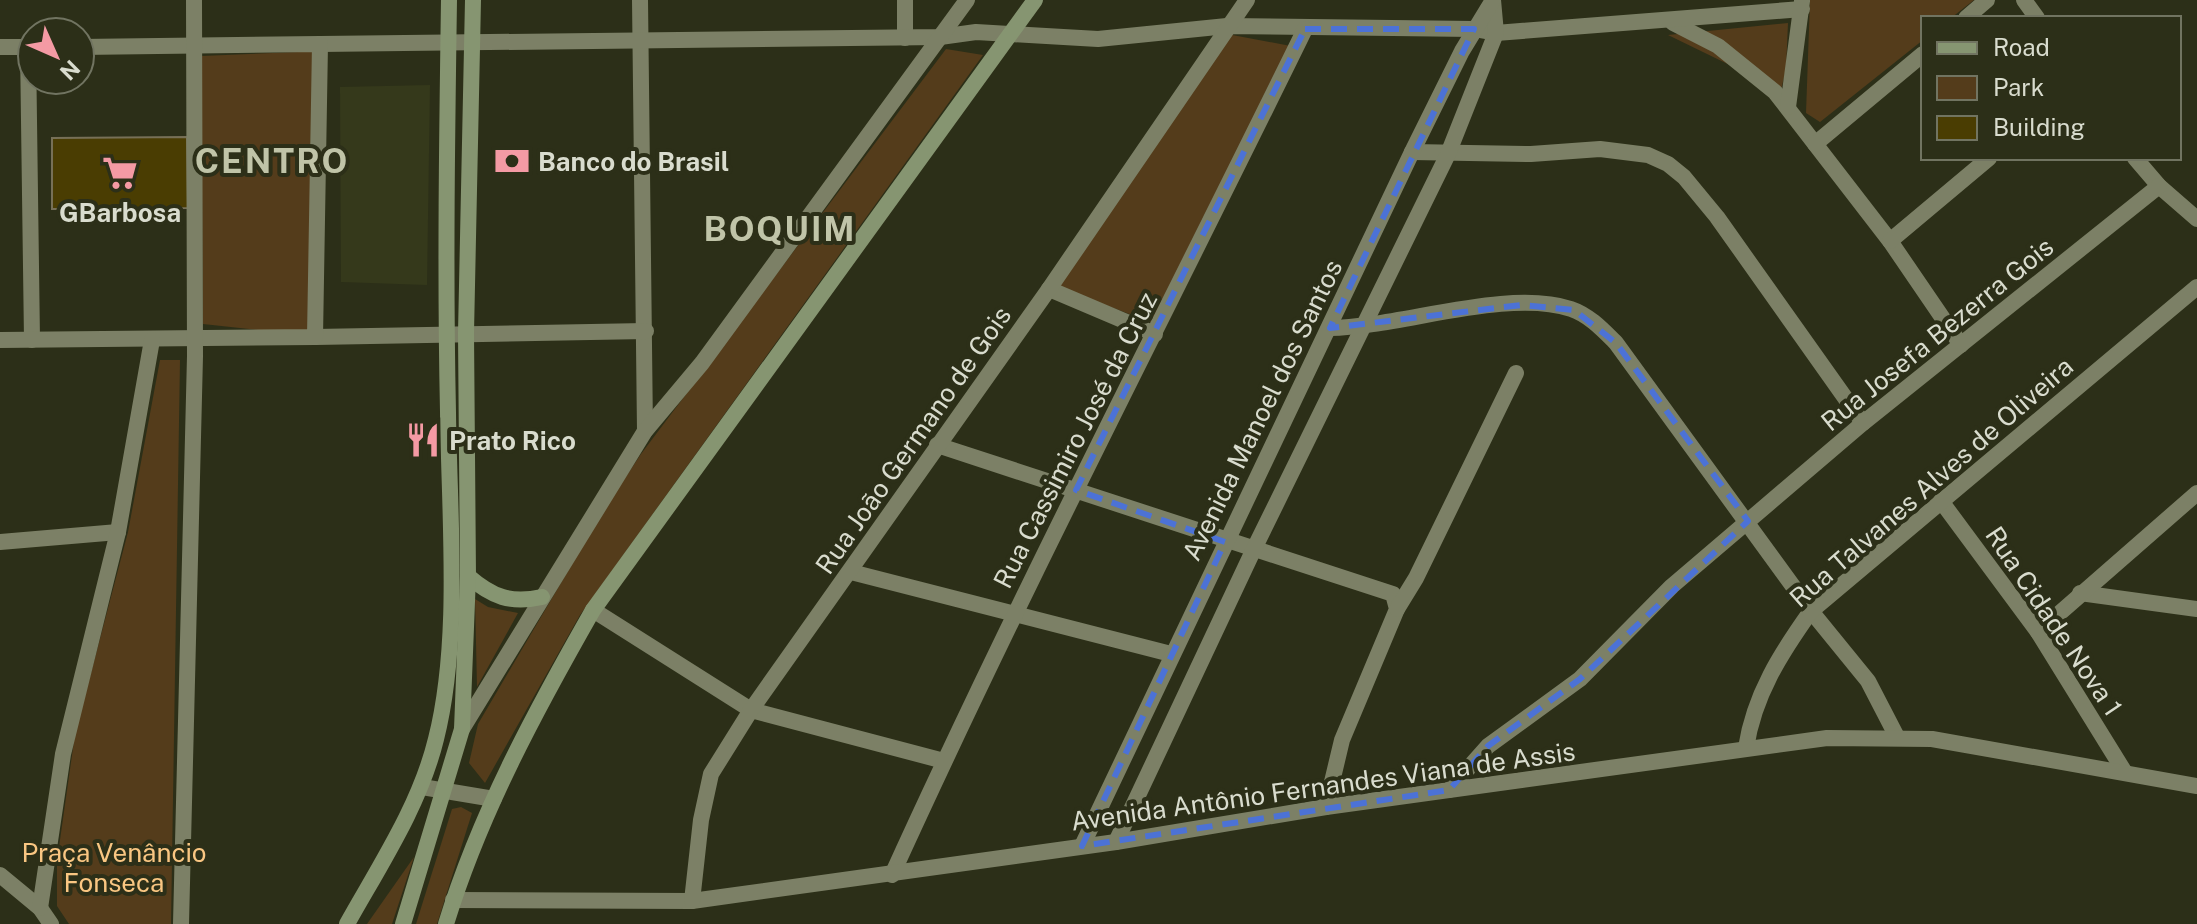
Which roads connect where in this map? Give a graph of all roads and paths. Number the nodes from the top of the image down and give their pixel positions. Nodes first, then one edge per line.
1 (194, 0) edge
2 (449, 0) edge
3 (473, 0) edge
4 (640, 0) edge
5 (905, 0) edge
6 (967, 0) edge
7 (1035, 0) edge
8 (1247, 0) edge
9 (1493, 0) edge
10 (1987, 0) edge
11 (1802, 4) edge
12 (1968, 16) edge
13 (1671, 22) junction
14 (1227, 26) junction
15 (1305, 29) junction
16 (1474, 29) junction
17 (1496, 33) junction
18 (1010, 36) junction
19 (940, 37) junction
20 (905, 38) junction
21 (641, 39) junction
22 (472, 43) junction
23 (320, 44) junction
24 (448, 44) junction
25 (96, 47) edge
26 (193, 47) junction
27 (1921, 56) edge
28 (30, 96) edge
29 (1788, 107) junction
30 (1815, 144) junction
31 (1412, 152) junction
32 (1448, 154) junction
33 (1987, 160) edge
34 (2137, 160) edge
35 (2159, 186) junction
36 (2197, 219) edge
37 (1890, 241) junction
38 (2197, 287) edge
39 (1049, 289) junction
40 (1330, 328) junction
41 (1361, 328) junction
42 (646, 331) junction
43 (446, 333) junction
44 (466, 333) junction
45 (1155, 334) junction
46 (195, 336) junction
47 (315, 337) junction
48 (0, 340) edge
49 (32, 340) junction
50 (152, 340) junction
51 (1961, 345) junction
52 (1516, 373) dead end
53 (1863, 423) junction
54 (645, 431) junction
55 (937, 445) junction
56 (1076, 490) junction
57 (2197, 493) edge
58 (1941, 501) junction
59 (1748, 521) junction
60 (118, 532) junction
61 (0, 542) edge
62 (1225, 542) junction
63 (1253, 551) junction
64 (851, 572) junction
65 (468, 576) junction
66 (2080, 593) junction
67 (542, 597) junction
68 (1397, 609) junction
69 (2197, 609) edge
70 (593, 610) junction
71 (1811, 611) junction
72 (1012, 616) junction
73 (2038, 632) junction
74 (1171, 654) junction
75 (751, 710) junction
76 (462, 729) junction
77 (1897, 737) junction
78 (1746, 748) junction
79 (944, 761) junction
80 (2124, 771) junction
81 (2197, 786) edge
82 (422, 787) junction
83 (1449, 790) junction
84 (445, 792) junction
85 (494, 799) junction
86 (1326, 807) junction
87 (1116, 842) junction
88 (1082, 846) junction
89 (0, 875) edge
90 (892, 875) junction
91 (453, 900) junction
92 (692, 901) junction
93 (40, 908) junction
94 (51, 924) edge
95 (181, 924) edge
96 (347, 924) edge
97 (403, 924) edge
98 (446, 924) edge

1 - 26 street
2 - 24 main road
3 - 22 main road
4 - 21 street
5 - 20 street
6 - 19 street
7 - 18 main road
8 - 14 street, Rua João Germano de Gois
9 - 16 street, Avenida Manoel dos Santos
9 - 17 street, Avenida Manoel dos Santos
10 - 12 street
11 - 13 street
11 - 29 street
13 - 17 street
13 - 29 street
14 - 15 street
14 - 18 street
14 - 39 street, Rua João Germano de Gois
15 - 16 street
15 - 45 street, Rua Cassimiro José da Cruz
16 - 17 street
16 - 31 street, Avenida Manoel dos Santos
17 - 32 street, Avenida Manoel dos Santos
18 - 19 street
18 - 70 main road
19 - 20 street
19 - 54 street
20 - 21 street
21 - 22 street
21 - 42 street
22 - 24 street
22 - 44 main road
23 - 24 street
23 - 26 street
23 - 47 street
24 - 43 main road
25 - 26 street
26 - 46 street
27 - 30 street
28 - 49 street
29 - 30 street
30 - 37 street
31 - 32 street
31 - 40 street, Avenida Manoel dos Santos
32 - 41 street, Avenida Manoel dos Santos
32 - 53 street
33 - 37 street
34 - 35 street
35 - 36 street
35 - 51 street, Rua Josefa Bezerra Gois
37 - 51 street
38 - 58 street, Rua Talvanes Alves de Oliveira
39 - 45 street
39 - 55 street, Rua João Germano de Gois
40 - 41 street
40 - 62 street, Avenida Manoel dos Santos
41 - 59 street
41 - 63 street, Avenida Manoel dos Santos
42 - 44 street
42 - 54 street
43 - 44 street
43 - 47 street
43 - 82 main road
44 - 65 main road
45 - 56 street, Rua Cassimiro José da Cruz
46 - 47 street
46 - 50 street
46 - 95 street
48 - 49 street
49 - 50 street
50 - 60 street
51 - 53 street, Rua Josefa Bezerra Gois
52 - 68 street
53 - 59 street, Rua Josefa Bezerra Gois
54 - 67 street
55 - 56 street
55 - 64 street, Rua João Germano de Gois
56 - 62 street
56 - 72 street, Rua Cassimiro José da Cruz
57 - 66 street
58 - 71 street, Rua Talvanes Alves de Oliveira
58 - 73 street, Rua Cidade Nova 1
59 - 71 street
59 - 83 street, Rua Josefa Bezerra Gois
60 - 61 street
60 - 93 street
62 - 63 street
62 - 74 street, Avenida Manoel dos Santos
63 - 68 street
63 - 87 street, Avenida Manoel dos Santos
64 - 72 street
64 - 75 street, Rua João Germano de Gois
65 - 67 main road
65 - 76 main road
66 - 69 street
66 - 73 street
67 - 76 street
68 - 86 street
70 - 75 street
70 - 85 main road
71 - 77 street
71 - 78 street, Rua Talvanes Alves de Oliveira
72 - 74 street
72 - 79 street, Rua Cassimiro José da Cruz
73 - 80 street, Rua Cidade Nova 1
74 - 88 street, Avenida Manoel dos Santos
75 - 79 street
75 - 92 street, Rua João Germano de Gois
76 - 84 main road
77 - 78 street, Avenida Antônio Fernandes Viana de Assis
77 - 80 street, Avenida Antônio Fernandes Viana de Assis
78 - 83 street, Avenida Antônio Fernandes Viana de Assis
79 - 90 street, Rua Cassimiro José da Cruz
80 - 81 street, Avenida Antônio Fernandes Viana de Assis
82 - 84 street
82 - 96 main road
83 - 86 street, Avenida Antônio Fernandes Viana de Assis
84 - 85 street
84 - 97 main road
85 - 91 main road
86 - 87 street, Avenida Antônio Fernandes Viana de Assis
87 - 88 street, Avenida Antônio Fernandes Viana de Assis
88 - 90 street, Avenida Antônio Fernandes Viana de Assis
89 - 93 street
90 - 92 street, Avenida Antônio Fernandes Viana de Assis
91 - 92 street, Avenida Antônio Fernandes Viana de Assis
91 - 98 main road
93 - 94 street

